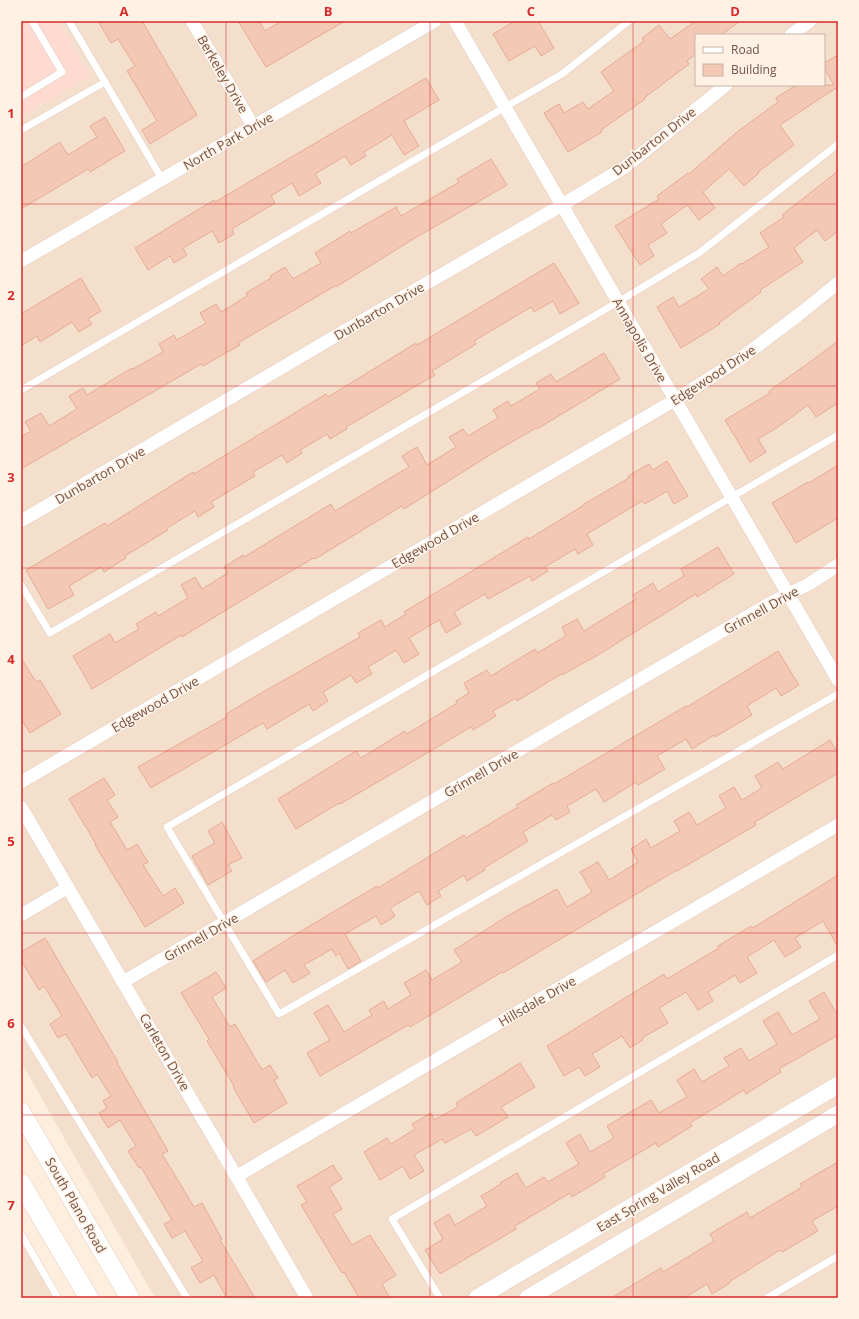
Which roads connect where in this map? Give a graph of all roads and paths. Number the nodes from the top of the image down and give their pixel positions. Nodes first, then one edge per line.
1 (32, 21) edge
2 (69, 21) edge
3 (192, 21) edge
4 (435, 21) edge
5 (455, 21) edge
6 (629, 21) edge
7 (810, 21) edge
8 (792, 34) edge
9 (105, 82) junction
10 (725, 86) edge
11 (21, 97) edge
12 (505, 108) junction
13 (253, 126) junction
14 (21, 130) edge
15 (838, 144) edge
16 (162, 179) junction
17 (562, 205) junction
18 (21, 261) edge
19 (838, 283) edge
20 (618, 302) junction
21 (21, 390) edge
22 (675, 400) junction
23 (838, 435) edge
24 (731, 496) junction
25 (21, 521) edge
26 (838, 565) edge
27 (21, 585) edge
28 (789, 594) junction
29 (838, 680) edge
30 (838, 694) edge
31 (21, 782) edge
32 (21, 807) edge
33 (838, 825) edge
34 (67, 888) junction
35 (21, 915) edge
36 (224, 923) junction
37 (838, 955) edge
38 (123, 982) junction
39 (21, 1026) edge
40 (838, 1085) edge
41 (21, 1112) edge
42 (838, 1114) edge
43 (237, 1176) junction
44 (21, 1183) edge
45 (21, 1234) edge
46 (838, 1256) edge
47 (58, 1298) edge
48 (89, 1298) edge
49 (130, 1298) edge
50 (187, 1298) edge
51 (307, 1298) edge
52 (440, 1298) edge
53 (477, 1298) edge
54 (528, 1298) edge
55 (767, 1298) edge

1 - 11 lane
2 - 9 lane
3 - 13 street, Berkeley Drive
4 - 13 street, North Park Drive
5 - 12 street, Annapolis Drive
6 - 12 lane
7 - 8 street
9 - 14 lane
9 - 16 lane
10 - 17 street, Dunbarton Drive
12 - 17 street, Annapolis Drive
12 - 21 lane
13 - 16 street, North Park Drive
15 - 20 lane
16 - 18 street, North Park Drive
17 - 20 street, Annapolis Drive
17 - 25 street, Dunbarton Drive
19 - 22 street, Edgewood Drive
20 - 22 street, Annapolis Drive
20 - 27 lane
22 - 24 street, Annapolis Drive
22 - 31 street, Edgewood Drive
23 - 24 lane
24 - 28 street, Annapolis Drive
24 - 36 lane
26 - 28 street, Grinnell Drive
28 - 29 street, Annapolis Drive
28 - 36 street, Grinnell Drive
30 - 36 lane
32 - 34 street, Carleton Drive
33 - 43 street, Hillsdale Drive
34 - 35 street
34 - 38 street, Carleton Drive
36 - 38 street, Grinnell Drive
37 - 52 lane
38 - 43 street, Carleton Drive
39 - 50 lane
40 - 53 street, East Spring Valley Road
41 - 49 main road, South Plano Road
42 - 54 street, East Spring Valley Road
43 - 51 street, Carleton Drive
44 - 48 main road
45 - 47 lane
46 - 55 lane

